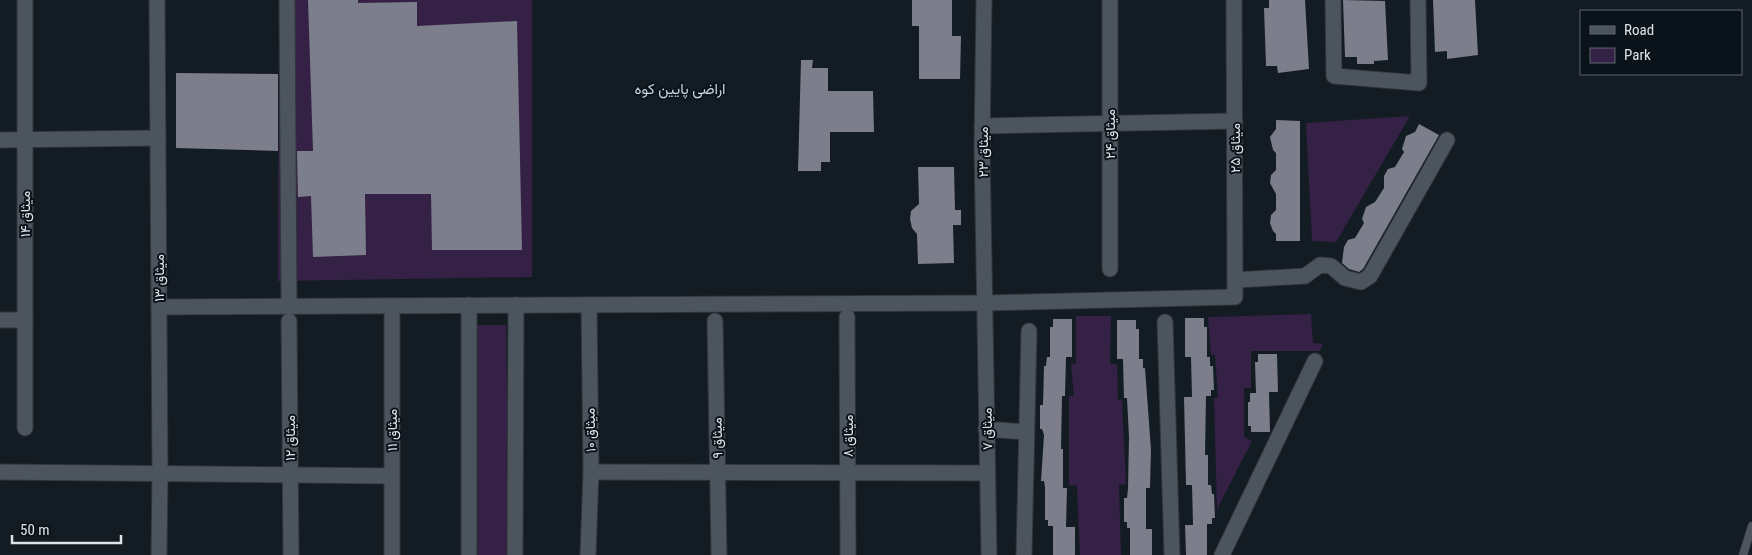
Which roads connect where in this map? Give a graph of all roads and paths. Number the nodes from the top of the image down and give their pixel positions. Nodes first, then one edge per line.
1 (25, 0) edge
2 (157, 0) edge
3 (287, 0) edge
4 (984, 0) edge
5 (1110, 0) edge
6 (1234, 0) edge
7 (1333, 0) edge
8 (1418, 0) edge
9 (1235, 121) junction
10 (1110, 123) junction
11 (982, 126) junction
12 (158, 138) junction
13 (0, 140) edge
14 (25, 140) junction
15 (1447, 140) dead end
16 (1110, 269) dead end
17 (1235, 280) junction
18 (984, 303) junction
19 (470, 305) junction
20 (516, 305) junction
21 (588, 305) junction
22 (392, 306) junction
23 (159, 307) junction
24 (289, 314) junction
25 (847, 317) dead end
26 (0, 320) edge
27 (25, 320) junction
28 (715, 321) dead end
29 (1164, 322) dead end
30 (1029, 331) dead end
31 (1315, 361) dead end
32 (25, 428) dead end
33 (986, 429) junction
34 (1026, 432) junction
35 (848, 471) junction
36 (0, 472) edge
37 (590, 472) junction
38 (718, 472) junction
39 (160, 473) junction
40 (987, 473) junction
41 (290, 474) junction
42 (392, 476) junction
43 (1752, 526) edge
44 (159, 555) edge
45 (291, 555) edge
46 (392, 555) edge
47 (469, 555) edge
48 (516, 555) edge
49 (588, 555) edge
50 (719, 555) edge
51 (848, 555) edge
52 (989, 555) edge
53 (1024, 555) edge
54 (1172, 555) edge
55 (1222, 555) edge
56 (1743, 555) edge

1 - 14 street, میثاق ۱۴
2 - 12 street, میثاق ۱۳
3 - 24 street, میثاق ۱۲
4 - 11 street, میثاق ۲۳
5 - 10 street, میثاق ۲۴
6 - 9 street, میثاق ۲۵
7 - 8 street
9 - 10 street
9 - 17 street, میثاق ۲۵
10 - 11 street
10 - 16 street, میثاق ۲۴
11 - 18 street, میثاق ۲۳
12 - 14 street
12 - 23 street, میثاق ۱۳
13 - 14 street
14 - 27 street, میثاق ۱۴
15 - 17 street
17 - 18 street, میثاق ۲۵
18 - 21 street
18 - 33 street, میثاق ۷
19 - 20 street
19 - 22 street
19 - 47 street
20 - 21 street
20 - 48 street
21 - 37 street, میثاق ۱۰
22 - 24 street
22 - 42 street, میثاق ۱۱
23 - 24 street
23 - 39 street, میثاق ۱۳
24 - 41 street, میثاق ۱۲
25 - 35 street, میثاق ۸
26 - 27 street
27 - 32 street, میثاق ۱۴
28 - 38 street, میثاق ۹
29 - 54 street
30 - 34 street
31 - 55 street
33 - 34 street
33 - 40 street, میثاق ۷
34 - 53 street
35 - 38 street
35 - 40 street
35 - 51 street, میثاق ۸
36 - 39 street
37 - 38 street
37 - 49 street, میثاق ۱۰
38 - 50 street, میثاق ۹
39 - 41 street
39 - 44 street, میثاق ۱۳
40 - 52 street, میثاق ۷
41 - 42 street
41 - 45 street, میثاق ۱۲
42 - 46 street, میثاق ۱۱
43 - 56 lane

